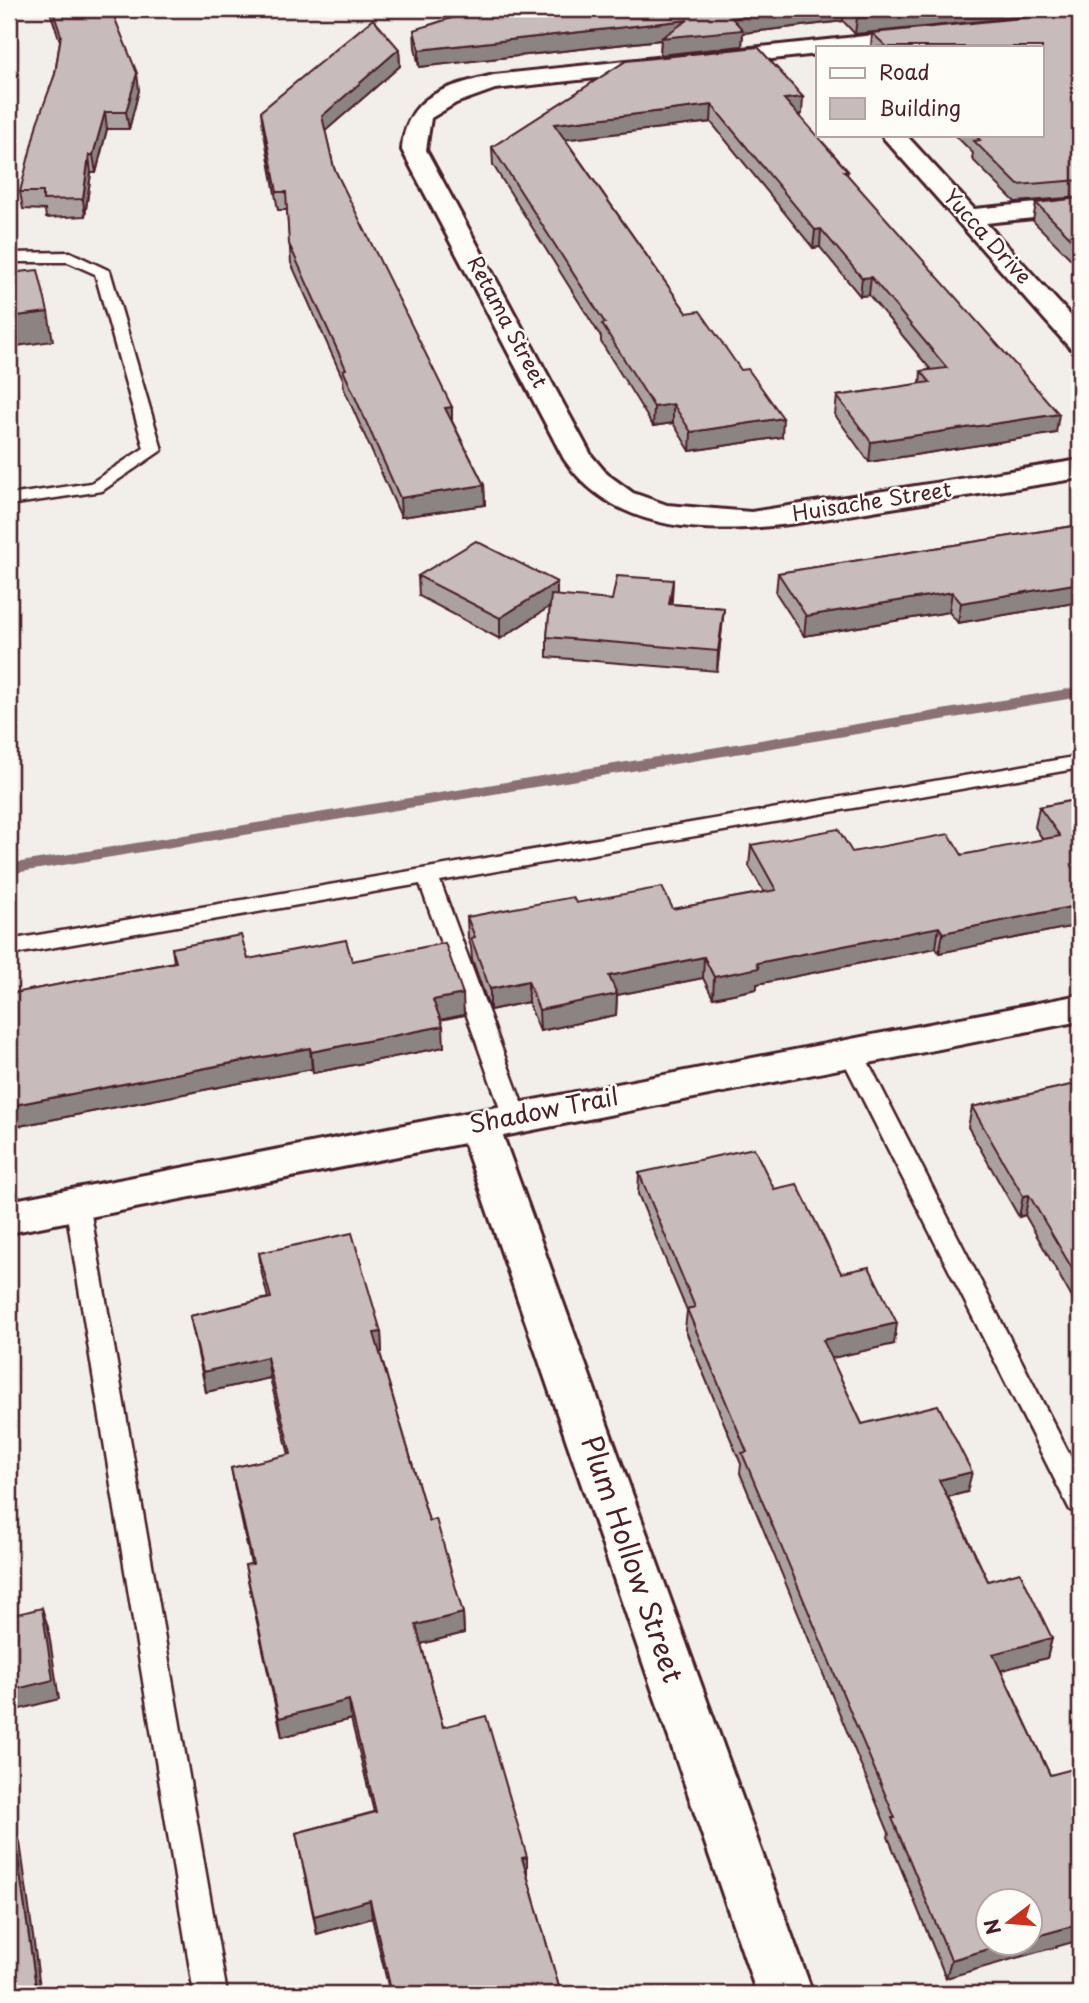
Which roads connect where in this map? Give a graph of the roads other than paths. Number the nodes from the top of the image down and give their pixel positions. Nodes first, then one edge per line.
1 (945, 33) edge
2 (850, 46) edge
3 (814, 51) edge
4 (894, 136) edge
5 (1080, 206) edge
6 (970, 217) junction
7 (9, 258) edge
8 (1080, 342) edge
9 (1080, 469) edge
10 (9, 500) edge
11 (662, 514) joint
12 (1080, 762) edge
13 (428, 876) junction
14 (9, 948) edge
15 (1080, 1008) edge
16 (851, 1052) junction
17 (497, 1121) junction
18 (77, 1203) junction
19 (9, 1217) edge
20 (1080, 1502) edge
21 (211, 1994) edge
22 (785, 1994) edge

1 - 2 street, Retama Street
3 - 11 street, Retama Street
4 - 6 street, Yucca Drive
5 - 6 street
6 - 8 street, Yucca Drive
7 - 10 lane
9 - 11 street, Huisache Street
12 - 13 lane
13 - 14 lane
13 - 17 lane
15 - 16 street, Shadow Trail
16 - 17 street, Shadow Trail
16 - 20 lane
17 - 18 street, Shadow Trail
17 - 22 street, Plum Hollow Street
18 - 19 street, Shadow Trail
18 - 21 lane

